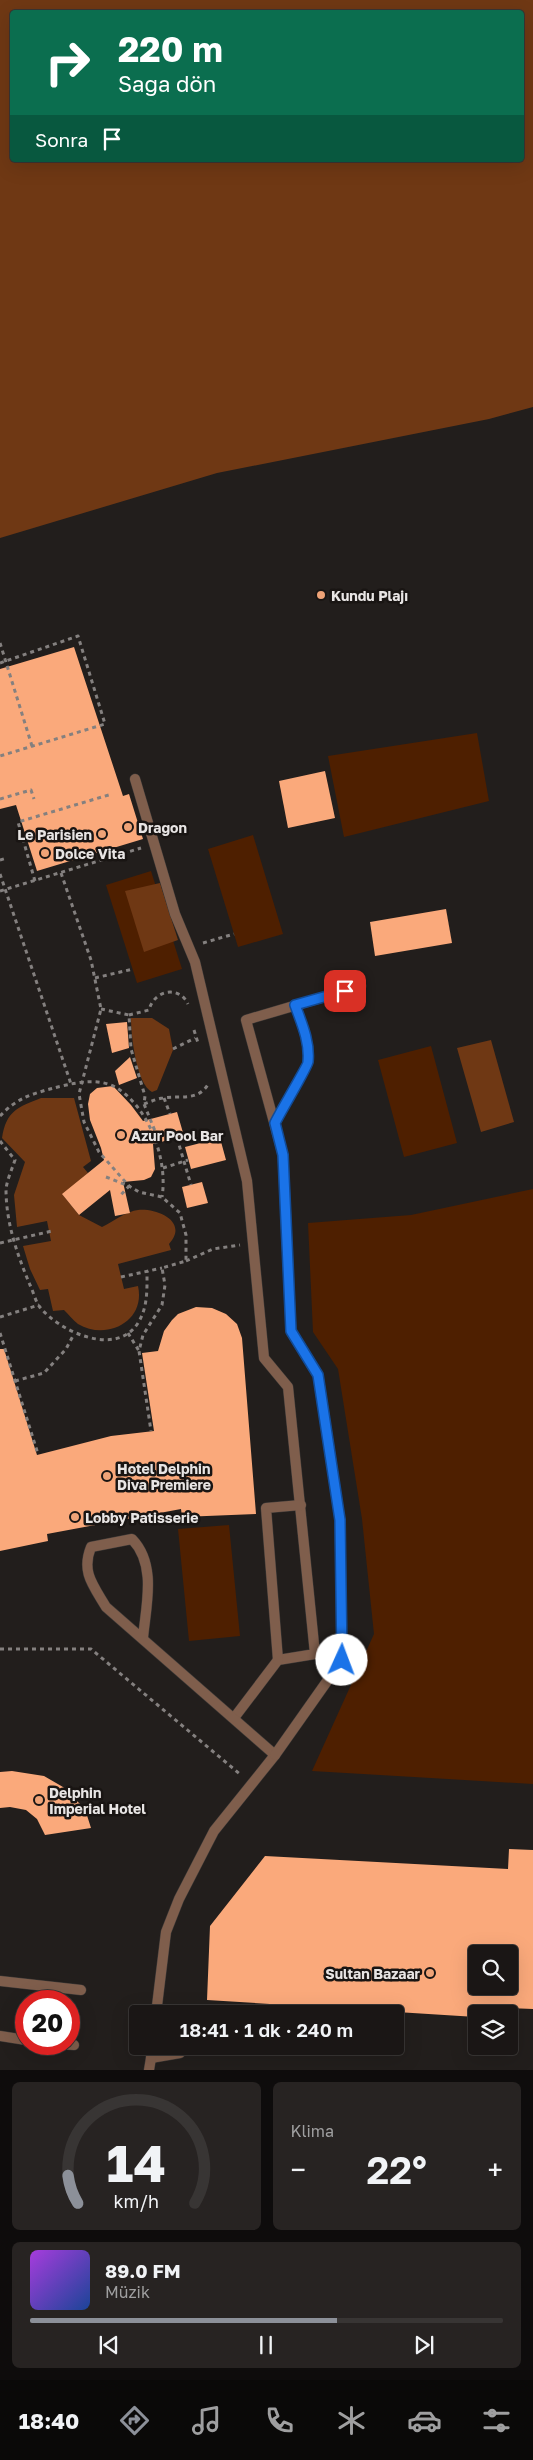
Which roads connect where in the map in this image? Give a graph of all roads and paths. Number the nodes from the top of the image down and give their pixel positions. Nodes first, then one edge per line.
1 (0, 642) edge
2 (6, 661) junction
3 (0, 663) edge
4 (32, 746) junction
5 (0, 756) edge
6 (135, 780) dead end
7 (112, 794) dead end
8 (0, 799) edge
9 (34, 799) dead end
10 (154, 845) junction
11 (92, 854) dead end
12 (7, 858) dead end
13 (0, 860) edge
14 (94, 863) junction
15 (61, 873) junction
16 (0, 874) edge
17 (35, 881) junction
18 (5, 890) junction
19 (0, 891) edge
20 (234, 934) dead end
21 (189, 947) junction
22 (133, 970) dead end
23 (95, 978) junction
24 (361, 986) dead end
25 (295, 1005) junction
26 (190, 1007) dead end
27 (101, 1009) junction
28 (129, 1014) junction
29 (192, 1023) dead end
30 (195, 1038) junction
31 (199, 1046) dead end
32 (173, 1049) dead end
33 (211, 1077) dead end
34 (83, 1082) junction
35 (71, 1084) junction
36 (164, 1098) junction
37 (144, 1104) junction
38 (170, 1114) dead end
39 (0, 1116) edge
40 (275, 1123) junction
41 (154, 1137) junction
42 (177, 1138) dead end
43 (0, 1141) edge
44 (186, 1160) junction
45 (163, 1168) junction
46 (106, 1177) dead end
47 (191, 1184) dead end
48 (129, 1186) junction
49 (162, 1197) junction
50 (119, 1198) dead end
51 (52, 1231) dead end
52 (13, 1239) junction
53 (253, 1242) junction
54 (0, 1244) edge
55 (186, 1261) junction
56 (162, 1268) junction
57 (147, 1271) junction
58 (121, 1277) dead end
59 (39, 1305) junction
60 (0, 1317) edge
61 (0, 1333) edge
62 (128, 1333) junction
63 (74, 1334) junction
64 (139, 1352) junction
65 (15, 1381) junction
66 (151, 1431) dead end
67 (38, 1454) dead end
68 (301, 1505) junction
69 (143, 1638) junction
70 (0, 1649) edge
71 (278, 1660) junction
72 (234, 1718) junction
73 (275, 1755) junction
74 (251, 1784) junction
75 (0, 1981) edge
76 (81, 1990) dead end
77 (157, 2005) edge
78 (0, 2036) edge
79 (15, 2038) edge
80 (151, 2055) edge
81 (168, 2055) edge
82 (151, 2058) junction
83 (149, 2070) edge

1 - 2 path
2 - 3 path
2 - 4 path
2 - 4 path
4 - 5 path
6 - 10 lane
7 - 17 path
8 - 9 path
10 - 14 path
10 - 21 lane
11 - 14 path
12 - 13 path
14 - 15 path
15 - 17 path
15 - 23 path
16 - 18 path
17 - 18 path
18 - 19 path
18 - 35 path
20 - 21 path
21 - 53 lane
22 - 23 path
23 - 27 path
24 - 25 lane
25 - 40 lane
25 - 40 lane
26 - 28 path
27 - 28 path
27 - 34 path
28 - 37 path
29 - 30 path
30 - 31 path
30 - 32 path
33 - 36 path
34 - 35 path
34 - 41 path
34 - 48 path
35 - 39 path
36 - 37 path
36 - 38 path
37 - 41 path
40 - 73 lane
41 - 45 path
42 - 44 path
43 - 52 path
44 - 45 path
44 - 47 path
45 - 49 path
46 - 48 path
48 - 49 path
48 - 50 path
49 - 55 path
51 - 52 path
52 - 54 path
52 - 59 path
53 - 55 path
53 - 68 lane
55 - 56 path
56 - 57 path
56 - 64 path
57 - 58 path
57 - 62 path
59 - 60 path
59 - 63 path
61 - 65 path
62 - 63 path
62 - 64 path
63 - 65 path
64 - 66 path
65 - 67 path
68 - 71 lane
68 - 71 lane
69 - 69 lane
69 - 72 lane
70 - 74 path
71 - 72 lane
72 - 73 lane
73 - 74 lane
74 - 77 lane
75 - 76 lane
78 - 79 lane
80 - 82 lane
81 - 82 lane
82 - 83 lane

